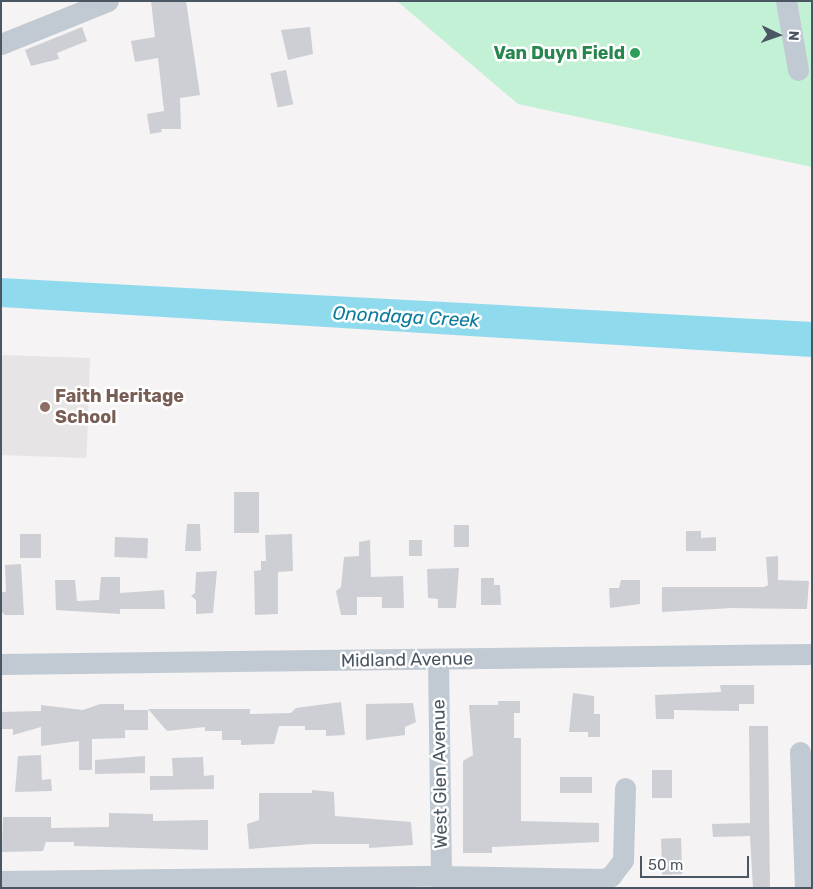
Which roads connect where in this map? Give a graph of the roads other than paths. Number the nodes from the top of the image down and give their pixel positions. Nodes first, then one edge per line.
1 (108, 1) edge
2 (786, 1) edge
3 (1, 44) edge
4 (798, 70) dead end
5 (812, 654) edge
6 (438, 660) junction
7 (1, 664) edge
8 (800, 752) dead end
9 (625, 788) dead end
10 (1, 882) edge
11 (441, 882) edge
12 (804, 888) edge

1 - 3 street
2 - 4 street
5 - 6 street, Midland Avenue
6 - 7 street, Midland Avenue
6 - 11 street, West Glen Avenue
8 - 12 street
9 - 11 street
10 - 11 street

